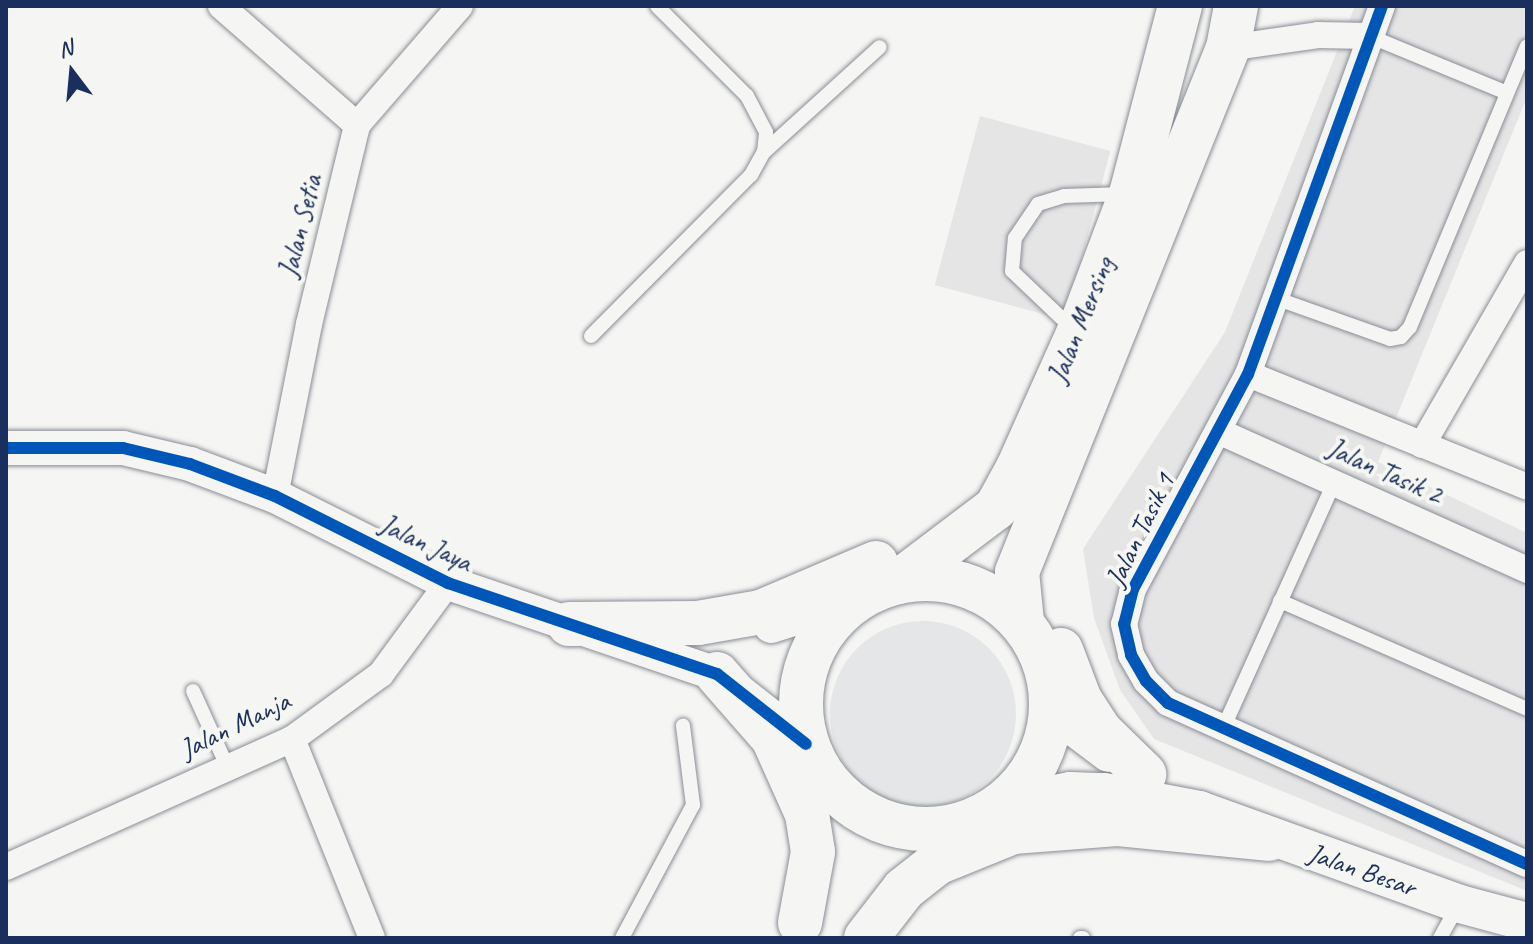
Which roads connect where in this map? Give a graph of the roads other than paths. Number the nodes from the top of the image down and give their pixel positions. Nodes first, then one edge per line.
1 (221, 6) edge
2 (460, 6) edge
3 (657, 6) edge
4 (1180, 6) edge
5 (1236, 6) edge
6 (1382, 6) edge
7 (1369, 36) junction
8 (1527, 46) edge
9 (880, 47) dead end
10 (1228, 48) junction
11 (1507, 93) junction
12 (357, 125) junction
13 (764, 152) junction
14 (1131, 194) junction
15 (1527, 263) edge
16 (1275, 298) junction
17 (1078, 334) junction
18 (591, 336) dead end
19 (1248, 374) junction
20 (1039, 420) junction
21 (1218, 431) junction
22 (1422, 445) junction
23 (6, 448) edge
24 (1334, 483) junction
25 (1527, 487) edge
26 (275, 496) junction
27 (1036, 527) junction
28 (1527, 570) edge
29 (448, 583) junction
30 (878, 590) junction
31 (1280, 601) junction
32 (1022, 622) junction
33 (569, 624) junction
34 (612, 636) junction
35 (717, 674) junction
36 (193, 691) dead end
37 (1527, 709) edge
38 (1052, 710) junction
39 (683, 726) dead end
40 (1222, 731) junction
41 (292, 739) junction
42 (806, 744) junction
43 (227, 766) junction
44 (1144, 774) junction
45 (841, 797) junction
46 (1002, 804) junction
47 (1199, 810) junction
48 (915, 829) junction
49 (1269, 839) junction
50 (1527, 864) edge
51 (6, 867) edge
52 (1460, 904) junction
53 (1527, 922) edge
54 (796, 931) edge
55 (372, 938) edge
56 (622, 938) edge
57 (856, 938) edge
58 (866, 938) edge
59 (1440, 938) edge

1 - 12 street
2 - 12 street, Jalan Setia
3 - 13 lane
4 - 14 highway, Jalan Mersing
5 - 10 highway
6 - 7 street, Jalan Tasik 1
7 - 10 street
7 - 11 lane
7 - 16 street, Jalan Tasik 1
8 - 11 lane
9 - 13 lane
10 - 27 highway
11 - 16 lane
12 - 26 street, Jalan Setia
13 - 18 lane
14 - 17 highway, Jalan Mersing
14 - 17 lane
15 - 22 street
16 - 19 street, Jalan Tasik 1
17 - 20 highway, Jalan Mersing
19 - 21 street, Jalan Tasik 1
19 - 22 street
20 - 30 highway, Jalan Mersing
20 - 33 highway
21 - 24 street, Jalan Tasik 2
21 - 40 street, Jalan Tasik 1
22 - 25 street
23 - 26 street, Jalan Jaya
24 - 28 street, Jalan Tasik 2
24 - 31 lane
26 - 29 street, Jalan Jaya
27 - 32 highway
27 - 44 highway
29 - 33 street, Jalan Jaya
29 - 41 street, Jalan Manja
30 - 32 highway
30 - 34 street, Jalan Jaya
30 - 42 highway
31 - 37 lane
31 - 40 lane
32 - 38 highway
33 - 34 street, Jalan Jaya
34 - 35 street, Jalan Jaya
35 - 42 street, Jalan Jaya
35 - 54 highway
36 - 43 lane
38 - 44 main road, Jalan Besar
38 - 46 highway
39 - 56 lane
40 - 50 street, Jalan Tasik 1
41 - 43 street, Jalan Manja
41 - 55 street
42 - 45 highway
43 - 51 street, Jalan Manja
44 - 47 main road, Jalan Besar
45 - 48 highway
45 - 54 highway
46 - 47 main road, Jalan Besar
46 - 48 highway
47 - 49 main road, Jalan Besar
48 - 57 highway
49 - 52 main road, Jalan Besar
49 - 58 highway
52 - 53 main road, Jalan Besar
52 - 59 lane

